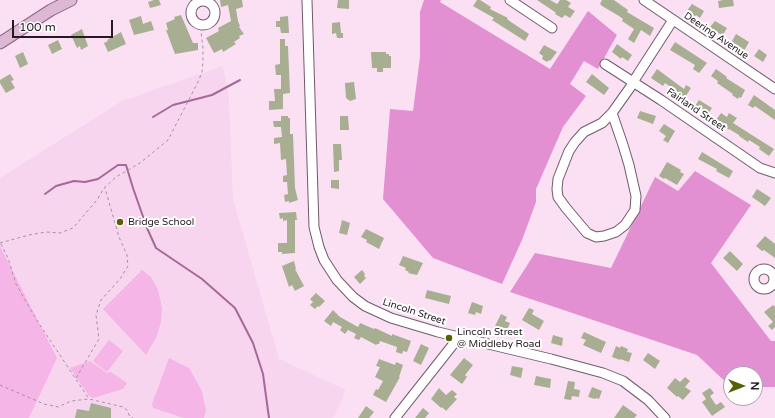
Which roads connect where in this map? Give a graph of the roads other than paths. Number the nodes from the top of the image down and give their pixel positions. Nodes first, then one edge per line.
1 (71, 0) edge
2 (307, 0) edge
3 (510, 0) edge
4 (644, 0) edge
5 (199, 1) edge
6 (673, 20) junction
7 (552, 28) dead end
8 (0, 43) edge
9 (605, 64) dead end
10 (633, 82) junction
11 (775, 89) edge
12 (612, 113) junction
13 (775, 173) edge
14 (459, 337) junction
15 (396, 418) edge
16 (665, 418) edge

1 - 8 main road
2 - 14 street, Lincoln Street
3 - 7 street
4 - 6 street, Deering Avenue
5 - 5 street
6 - 10 street
6 - 11 street, Deering Avenue
9 - 10 street, Fairland Street
10 - 12 street
10 - 13 street, Fairland Street
12 - 12 street
14 - 15 street
14 - 16 street, Lincoln Street

